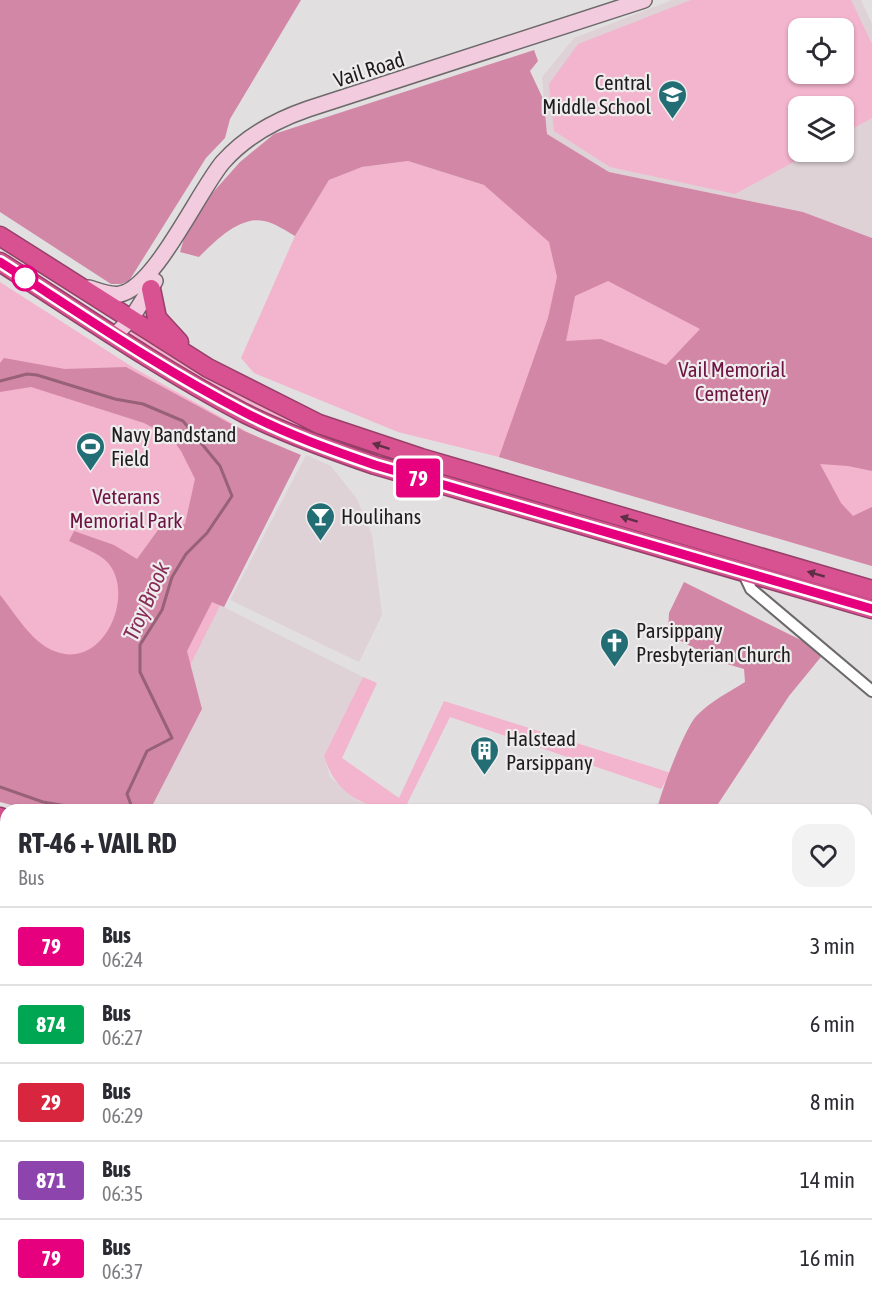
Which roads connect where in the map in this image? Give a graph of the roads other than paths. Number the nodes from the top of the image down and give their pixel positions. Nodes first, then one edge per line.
1 (644, 0) edge
2 (0, 236) edge
3 (0, 242) edge
4 (163, 255) junction
5 (39, 261) junction
6 (0, 262) edge
7 (75, 284) junction
8 (151, 289) junction
9 (130, 319) junction
10 (114, 336) junction
11 (220, 375) junction
12 (743, 572) junction
13 (872, 590) edge
14 (828, 596) junction
15 (872, 603) edge
16 (872, 609) edge
17 (872, 690) edge

1 - 4 street, Vail Road
2 - 5 highway
3 - 5 highway
4 - 7 street, Vail Road
4 - 8 street, Vail Road
5 - 7 highway
6 - 10 highway
7 - 9 highway
8 - 9 street, Vail Road
8 - 11 highway
9 - 10 street, Vail Road
9 - 11 highway
10 - 12 highway
13 -> 11 highway
12 - 14 highway
12 - 17 street
14 - 15 highway
14 - 16 highway

